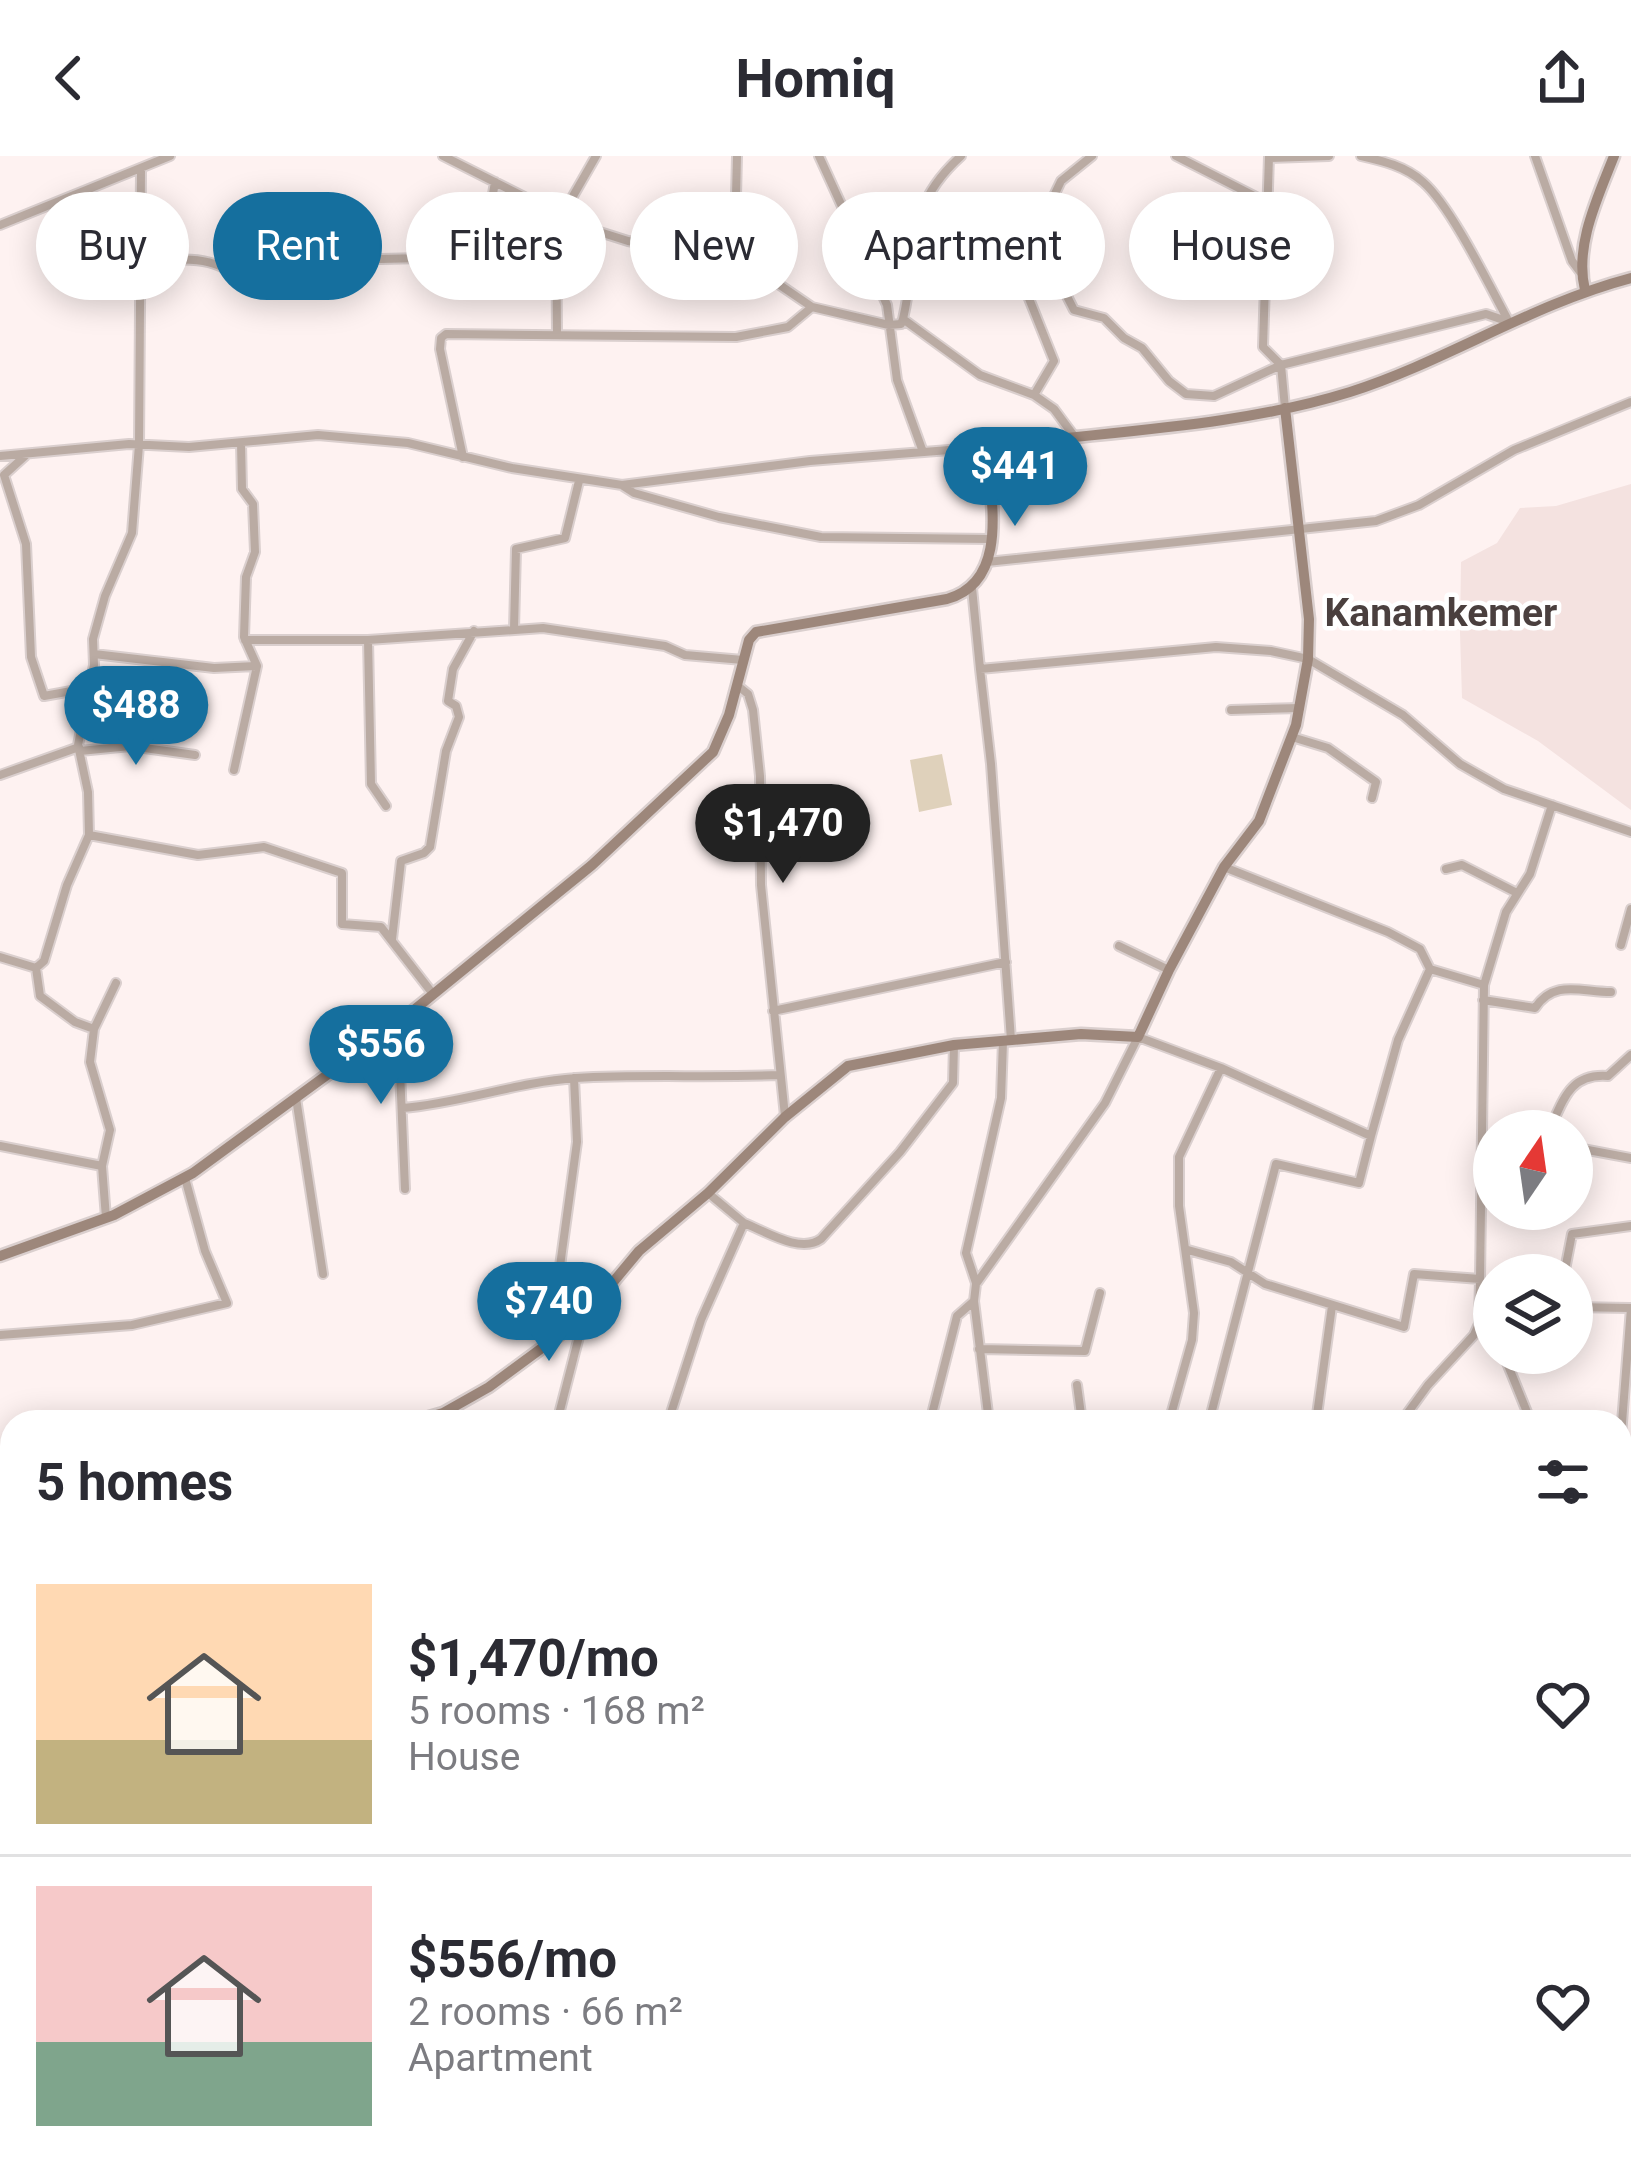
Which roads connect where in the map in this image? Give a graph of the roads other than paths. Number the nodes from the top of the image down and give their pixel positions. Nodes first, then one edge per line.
1 (170, 156) edge
2 (443, 156) edge
3 (596, 156) edge
4 (737, 156) edge
5 (819, 156) edge
6 (961, 156) edge
7 (1092, 156) edge
8 (1177, 156) edge
9 (1329, 156) edge
10 (1361, 156) edge
11 (1534, 156) edge
12 (1614, 156) edge
13 (1269, 157) edge
14 (141, 170) junction
15 (495, 182) junction
16 (141, 192) edge
17 (514, 192) edge
18 (573, 192) edge
19 (736, 192) edge
20 (1055, 192) edge
21 (1247, 192) edge
22 (1268, 192) edge
23 (0, 225) edge
24 (189, 260) edge
25 (1580, 273) junction
26 (1631, 278) edge
27 (1585, 290) junction
28 (798, 297) edge
29 (141, 300) edge
30 (558, 300) edge
31 (1030, 300) edge
32 (1068, 300) edge
33 (1265, 300) edge
34 (812, 307) junction
35 (903, 320) junction
36 (1509, 322) junction
37 (889, 326) junction
38 (557, 334) junction
39 (1281, 365) junction
40 (1034, 395) junction
41 (1631, 402) edge
42 (1285, 408) junction
43 (1074, 436) junction
44 (242, 442) junction
45 (139, 445) junction
46 (987, 447) junction
47 (923, 452) junction
48 (27, 454) junction
49 (0, 456) edge
50 (463, 457) junction
51 (579, 481) junction
52 (622, 485) junction
53 (1301, 531) junction
54 (992, 539) junction
55 (987, 562) junction
56 (972, 588) junction
57 (514, 629) junction
58 (474, 631) junction
59 (245, 640) junction
60 (368, 640) junction
61 (94, 654) junction
62 (1308, 659) junction
63 (743, 660) junction
64 (257, 666) junction
65 (980, 670) junction
66 (738, 686) junction
67 (88, 688) junction
68 (1300, 708) junction
69 (1231, 710) dead end
70 (1292, 737) junction
71 (79, 749) junction
72 (194, 755) dead end
73 (234, 770) dead end
74 (0, 775) edge
75 (1372, 798) dead end
76 (1552, 805) junction
77 (386, 806) dead end
78 (1631, 832) edge
79 (89, 835) junction
80 (1224, 867) junction
81 (1446, 869) dead end
82 (1517, 893) junction
83 (1631, 909) edge
84 (392, 941) junction
85 (1621, 945) dead end
86 (1119, 946) dead end
87 (0, 957) edge
88 (1006, 962) junction
89 (36, 968) junction
90 (1430, 969) junction
91 (1169, 970) junction
92 (116, 983) dead end
93 (1484, 986) junction
94 (1611, 992) dead end
95 (433, 994) junction
96 (1483, 1000) junction
97 (772, 1011) junction
98 (398, 1022) junction
99 (94, 1029) junction
100 (1138, 1037) junction
101 (1007, 1041) junction
102 (953, 1045) junction
103 (1631, 1055) edge
104 (1221, 1068) junction
105 (779, 1075) junction
106 (574, 1078) junction
107 (296, 1098) junction
108 (403, 1108) junction
109 (1484, 1110) edge
110 (1559, 1110) edge
111 (785, 1118) junction
112 (1371, 1136) junction
113 (0, 1146) edge
114 (1593, 1151) edge
115 (1631, 1158) edge
116 (102, 1166) junction
117 (185, 1178) junction
118 (405, 1189) dead end
119 (708, 1193) junction
120 (106, 1218) junction
121 (744, 1223) junction
122 (1631, 1226) edge
123 (1188, 1250) junction
124 (1568, 1254) edge
125 (0, 1256) edge
126 (323, 1274) dead end
127 (1250, 1274) junction
128 (1473, 1278) edge
129 (976, 1284) junction
130 (1100, 1293) dead end
131 (974, 1300) junction
132 (1332, 1306) junction
133 (1593, 1307) edge
134 (1631, 1308) edge
135 (584, 1317) junction
136 (0, 1335) edge
137 (1473, 1336) edge
138 (979, 1349) junction
139 (1512, 1374) edge
140 (1077, 1385) dead end
141 (447, 1410) edge
142 (560, 1410) edge
143 (672, 1410) edge
144 (933, 1410) edge
145 (987, 1410) edge
146 (1080, 1410) edge
147 (1172, 1410) edge
148 (1212, 1410) edge
149 (1318, 1410) edge
150 (1409, 1410) edge
151 (1526, 1410) edge
152 (1623, 1410) edge

1 - 14 street
2 - 15 street
3 - 18 street
4 - 19 street
5 - 37 street
6 - 35 street
7 - 20 street
8 - 21 street
9 - 13 street
10 - 36 street
11 - 25 street
12 - 25 street
13 - 22 street
14 - 16 street
14 - 23 street
15 - 17 street
15 - 24 street
25 - 27 street
26 - 27 street
27 - 36 street
28 - 34 street
29 - 45 street
30 - 38 street
31 - 40 street
32 - 39 street
33 - 39 street
34 - 37 street
34 - 38 street
35 - 37 street
35 - 40 street
36 - 39 street
36 - 42 street
37 - 47 street
38 - 50 street
39 - 42 street
40 - 43 street
41 - 53 street
42 - 43 street
42 - 53 street
43 - 46 street
44 - 45 street
44 - 50 street
44 - 59 street
45 - 48 street
45 - 61 street
46 - 47 street
46 - 54 street
47 - 52 street
48 - 49 street
48 - 67 street
50 - 51 street
51 - 52 street
51 - 57 street
52 - 54 street
53 - 55 street
53 - 62 street
54 - 55 street
55 - 56 street
56 - 63 street
56 - 65 street
57 - 58 street
57 - 63 street
58 - 60 street
58 - 84 street
59 - 60 street
59 - 64 street
60 - 77 street
61 - 64 street
61 - 67 street
62 - 65 street
62 - 68 street
62 - 76 street
63 - 66 street
64 - 73 street
65 - 88 street
66 - 95 street
66 - 97 street
67 - 71 street
68 - 69 street
68 - 70 street
70 - 75 street
70 - 80 street
71 - 72 street
71 - 74 street
71 - 79 street
76 - 78 street
76 - 82 street
79 - 84 street
79 - 89 street
80 - 90 street
80 - 91 street
81 - 82 street
82 - 93 street
83 - 85 street
84 - 95 street
86 - 91 street
87 - 89 street
88 - 97 street
88 - 101 street
89 - 99 street
90 - 93 street
90 - 112 street
91 - 100 street
92 - 99 street
93 - 96 street
94 - 96 street
95 - 98 street
96 - 109 street
97 - 105 street
98 - 107 street
98 - 108 street
99 - 116 street
100 - 101 street
100 - 104 street
100 - 129 street
101 - 102 street
101 - 129 street
102 - 111 street
102 - 121 street
103 - 110 street
104 - 112 street
104 - 123 street
105 - 106 street
105 - 111 street
106 - 108 street
106 - 135 street
107 - 117 street
107 - 126 street
108 - 118 street
111 - 119 street
112 - 127 street
113 - 116 street
114 - 115 street
116 - 120 street
117 - 120 street
117 - 136 street
119 - 121 street
119 - 135 street
120 - 125 street
121 - 143 street
122 - 124 street
123 - 127 street
123 - 147 street
127 - 132 street
127 - 148 street
128 - 132 street
129 - 131 street
130 - 138 street
131 - 138 street
131 - 144 street
132 - 149 street
133 - 134 street
134 - 152 street
135 - 141 street
135 - 142 street
137 - 150 street
138 - 145 street
139 - 151 street
140 - 146 street

